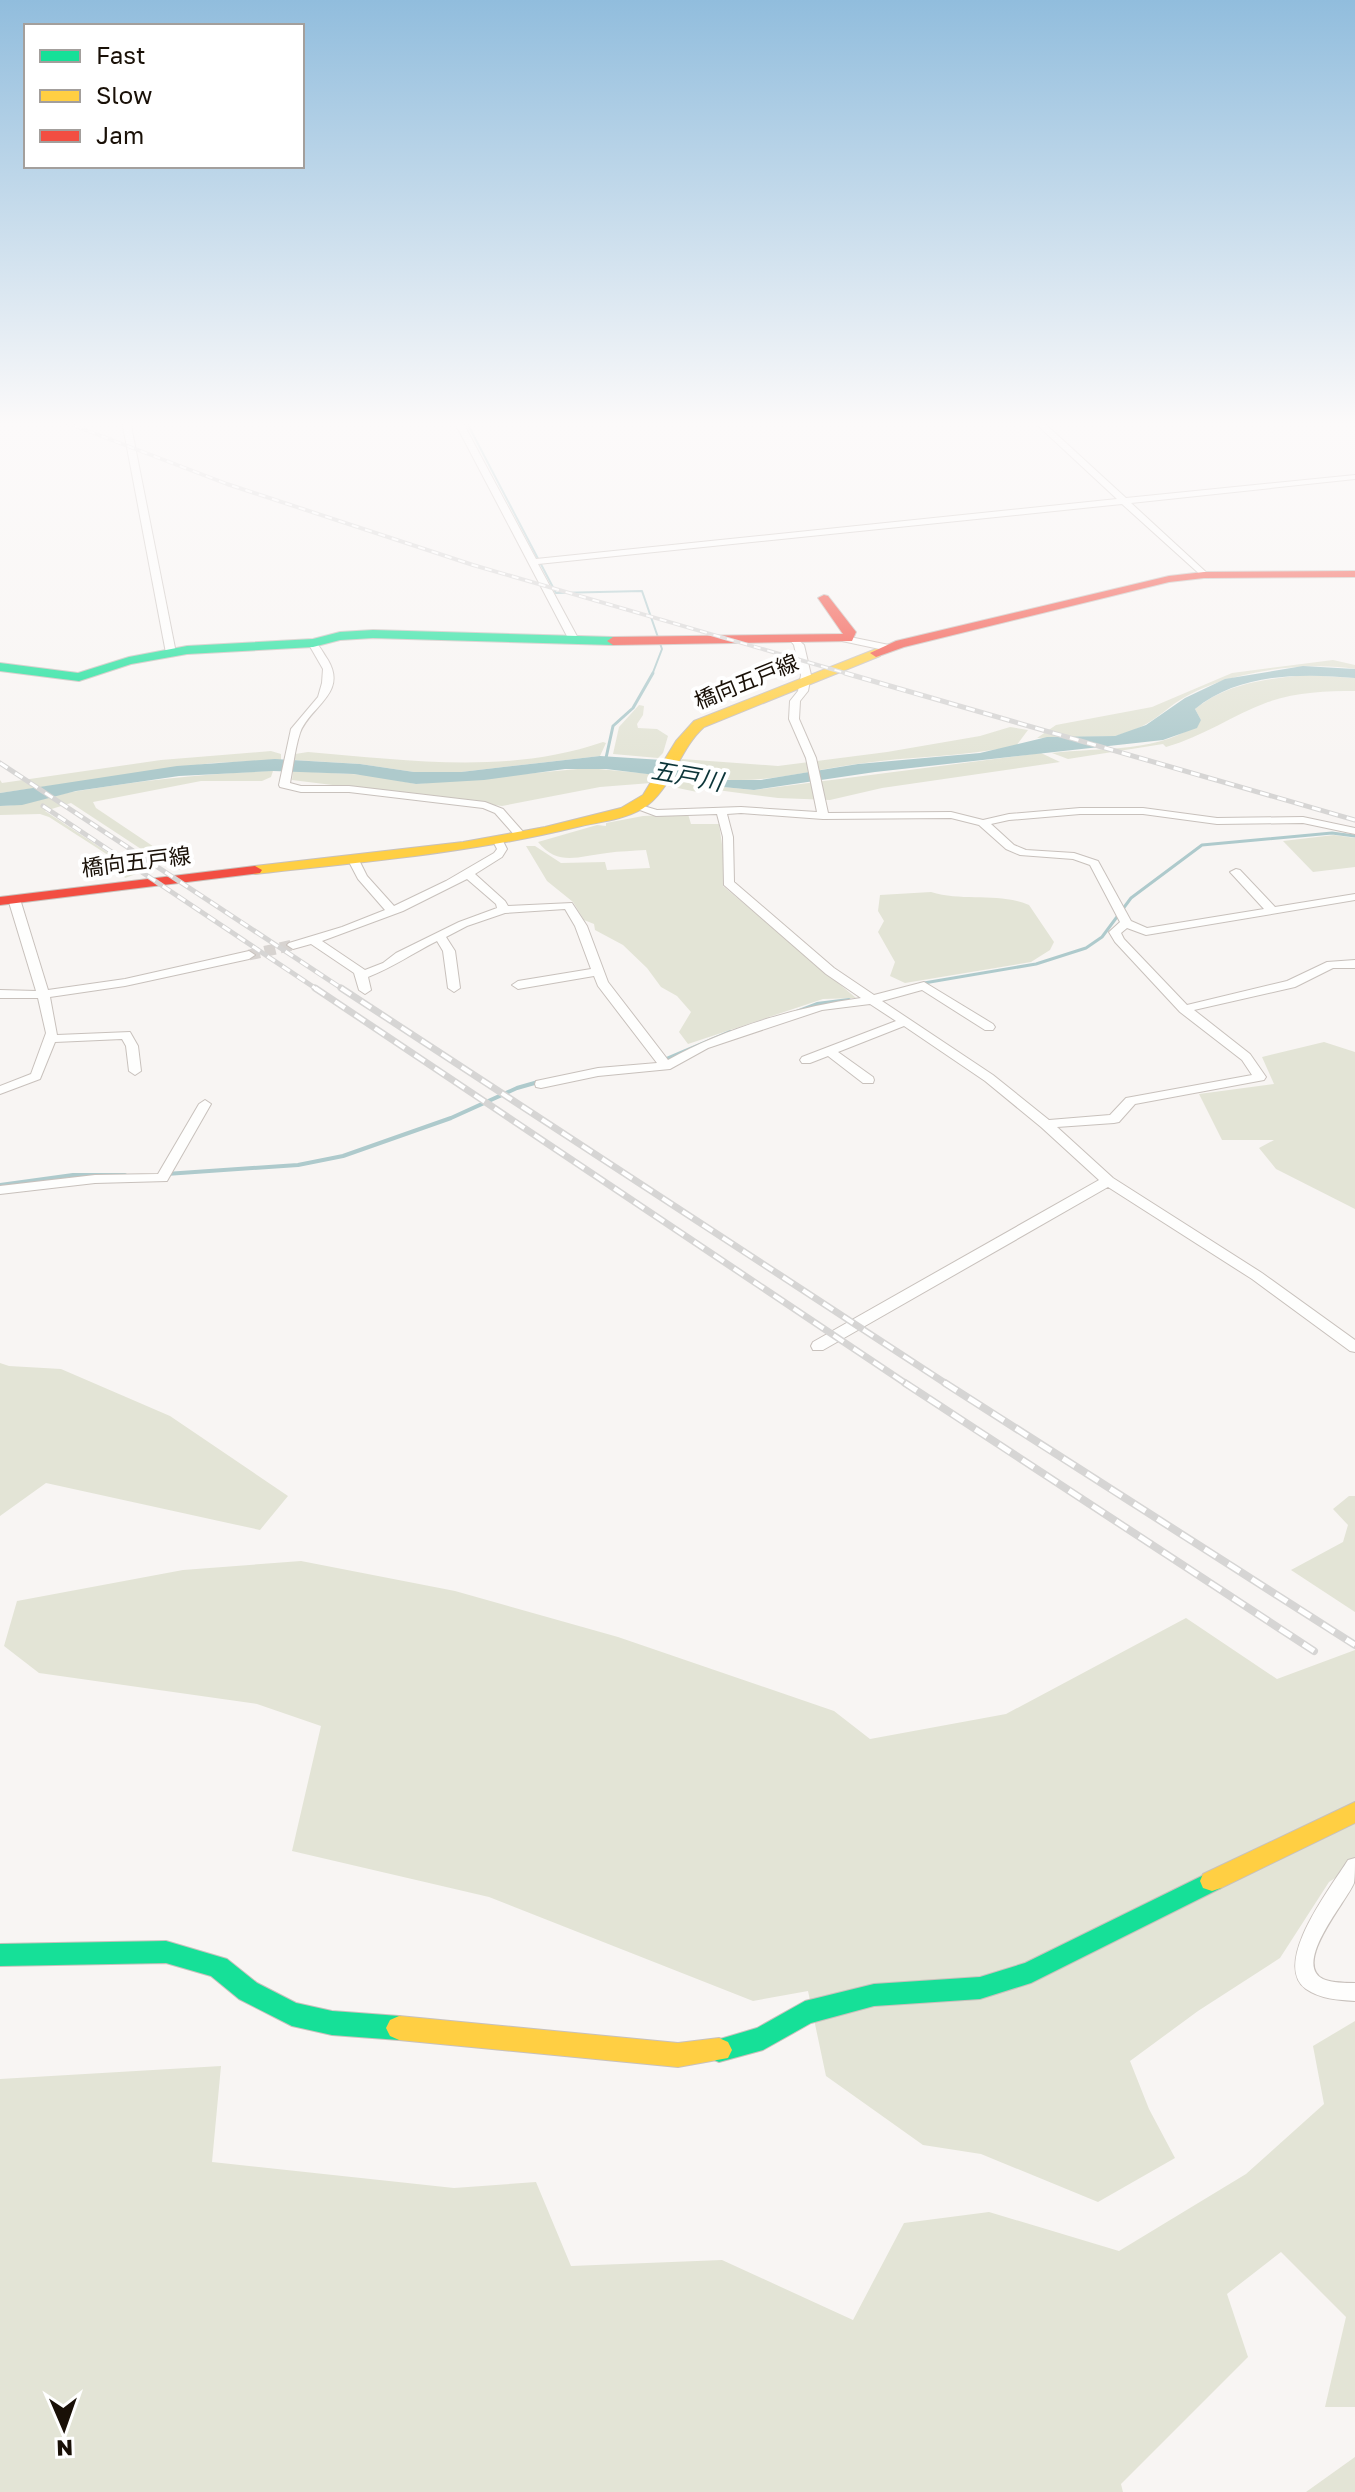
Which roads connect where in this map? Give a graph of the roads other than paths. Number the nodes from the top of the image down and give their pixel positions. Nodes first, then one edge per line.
1 (149, 537) edge
2 (521, 537) edge
3 (773, 537) edge
4 (1163, 537) edge
5 (534, 562) junction
6 (1355, 574) edge
7 (1204, 575) junction
8 (824, 598) dead end
9 (845, 639) junction
10 (574, 640) junction
11 (795, 640) junction
12 (313, 643) junction
13 (889, 648) junction
14 (171, 653) junction
15 (0, 667) edge
16 (804, 684) junction
17 (637, 807) junction
18 (721, 810) junction
19 (823, 816) junction
20 (983, 823) junction
21 (1355, 831) edge
22 (521, 836) junction
23 (498, 841) junction
24 (353, 858) junction
25 (1236, 872) dead end
26 (467, 873) junction
27 (1348, 898) edge
28 (7, 900) edge
29 (391, 910) junction
30 (503, 910) junction
31 (1271, 910) junction
32 (1355, 911) edge
33 (1126, 923) junction
34 (440, 937) junction
35 (313, 940) junction
36 (293, 945) tunnel mouth
37 (249, 955) tunnel mouth
38 (1355, 964) edge
39 (597, 972) junction
40 (362, 975) junction
41 (518, 985) dead end
42 (454, 988) dead end
43 (365, 990) dead end
44 (0, 994) edge
45 (44, 996) junction
46 (870, 1000) junction
47 (1184, 1009) junction
48 (903, 1022) junction
49 (989, 1027) dead end
50 (50, 1039) junction
51 (831, 1052) junction
52 (806, 1060) dead end
53 (666, 1066) junction
54 (135, 1071) dead end
55 (868, 1080) dead end
56 (541, 1084) dead end
57 (0, 1090) edge
58 (205, 1104) dead end
59 (1046, 1124) junction
60 (1108, 1181) junction
61 (0, 1190) edge
62 (818, 1346) dead end
63 (1355, 1347) edge
64 (1355, 1812) edge
65 (1355, 1866) edge
66 (0, 1955) edge
67 (1355, 1992) edge

1 - 14 street
2 - 5 street
3 - 5 street
4 - 7 street
5 - 10 street
6 - 7 street, 橋向五戸線
7 - 13 street, 橋向五戸線
8 - 9 street
9 - 11 street
9 - 13 street
10 - 11 street
10 - 12 street
11 - 16 street
12 - 14 street
12 - 22 street
13 - 16 street, 橋向五戸線
14 - 15 street
16 - 17 street, 橋向五戸線
16 - 19 street
17 - 18 street
17 - 22 street, 橋向五戸線
18 - 19 street
18 - 46 street
19 - 20 street
20 - 21 street
20 - 33 street
22 - 23 street, 橋向五戸線
23 - 24 street, 橋向五戸線
23 - 26 street
24 - 28 street, 橋向五戸線
24 - 29 street
25 - 31 street
26 - 29 street
26 - 30 street
27 - 31 street
27 - 32 street
28 - 45 street
29 - 35 street
30 - 34 street
30 - 39 street
31 - 33 street
33 - 47 street
34 - 40 street
34 - 42 street
35 - 36 street
35 - 40 street
37 - 45 street
38 - 47 street
39 - 41 street
39 - 53 street
40 - 43 street
44 - 45 street
45 - 50 street
46 - 48 street
46 - 49 street
46 - 53 street
47 - 59 street
48 - 51 street
48 - 59 street
50 - 54 street
50 - 57 street
51 - 52 street
51 - 55 street
53 - 56 street
58 - 61 street
59 - 60 street
60 - 62 street
60 - 63 street
64 - 66 street
65 - 67 street

